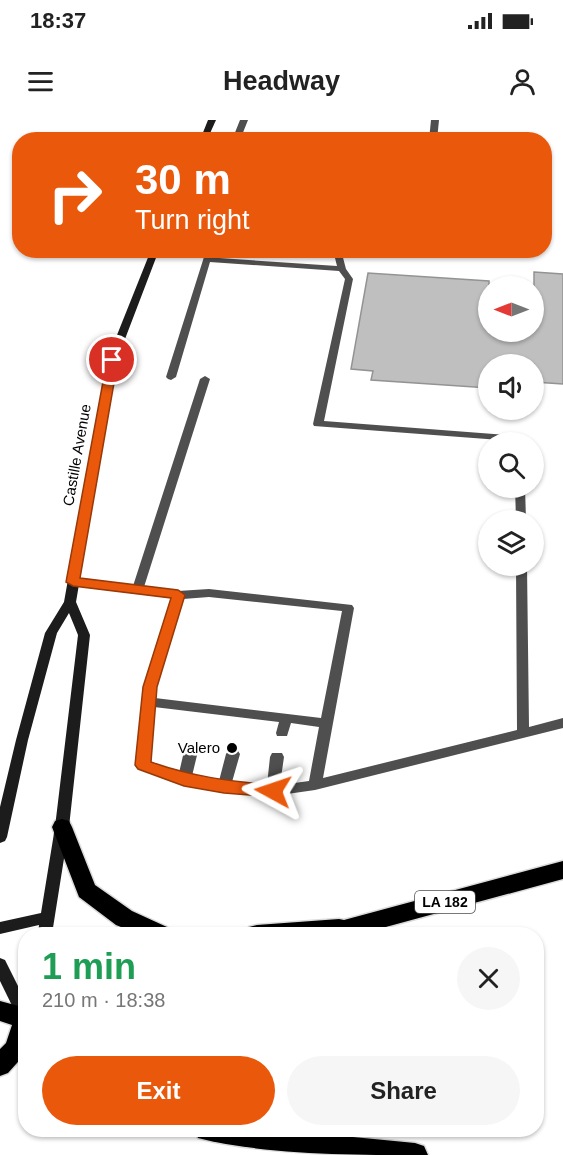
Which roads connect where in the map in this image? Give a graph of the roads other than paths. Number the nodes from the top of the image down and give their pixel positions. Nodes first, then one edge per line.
1 (152, 258) edge
2 (339, 258) edge
3 (342, 269) junction
4 (171, 377) dead end
5 (205, 379) dead end
6 (478, 436) edge
7 (521, 576) edge
8 (73, 582) junction
9 (137, 590) junction
10 (178, 595) junction
11 (70, 602) junction
12 (148, 702) junction
13 (286, 718) junction
14 (327, 723) junction
15 (563, 723) edge
16 (282, 733) dead end
17 (524, 733) junction
18 (192, 747) dead end
19 (233, 754) dead end
20 (277, 757) dead end
21 (184, 780) junction
22 (315, 785) junction
23 (224, 787) junction
24 (273, 791) junction
25 (62, 827) junction
26 (0, 837) edge
27 (563, 870) edge
28 (49, 917) junction
29 (47, 927) edge
30 (144, 927) edge
31 (356, 927) edge
32 (0, 928) edge
33 (0, 965) edge
34 (18, 1002) edge
35 (0, 1011) edge
36 (18, 1017) edge
37 (18, 1021) edge
38 (0, 1025) edge
39 (18, 1042) edge
40 (0, 1065) edge
41 (236, 1137) edge
42 (415, 1155) edge

1 - 8 street, Castille Avenue
2 - 3 lane
3 - 4 lane
3 - 6 lane
5 - 9 lane
7 - 17 lane
8 - 9 lane
8 - 11 street, Castille Avenue
9 - 10 lane
10 - 12 lane
10 - 14 lane
11 - 25 street
11 - 26 street, Castille Avenue
12 - 13 lane
12 - 21 lane
13 - 14 lane
13 - 16 lane
14 - 22 lane
15 - 17 lane
17 - 22 lane
18 - 21 lane
19 - 23 lane
20 - 24 lane
21 - 23 lane
22 - 24 lane
23 - 24 lane
25 - 28 street
25 - 30 highway
27 - 31 highway, LA 182
28 - 29 street
28 - 32 street
33 - 34 street
35 - 36 highway
37 - 38 highway
39 - 40 highway
41 - 42 highway

